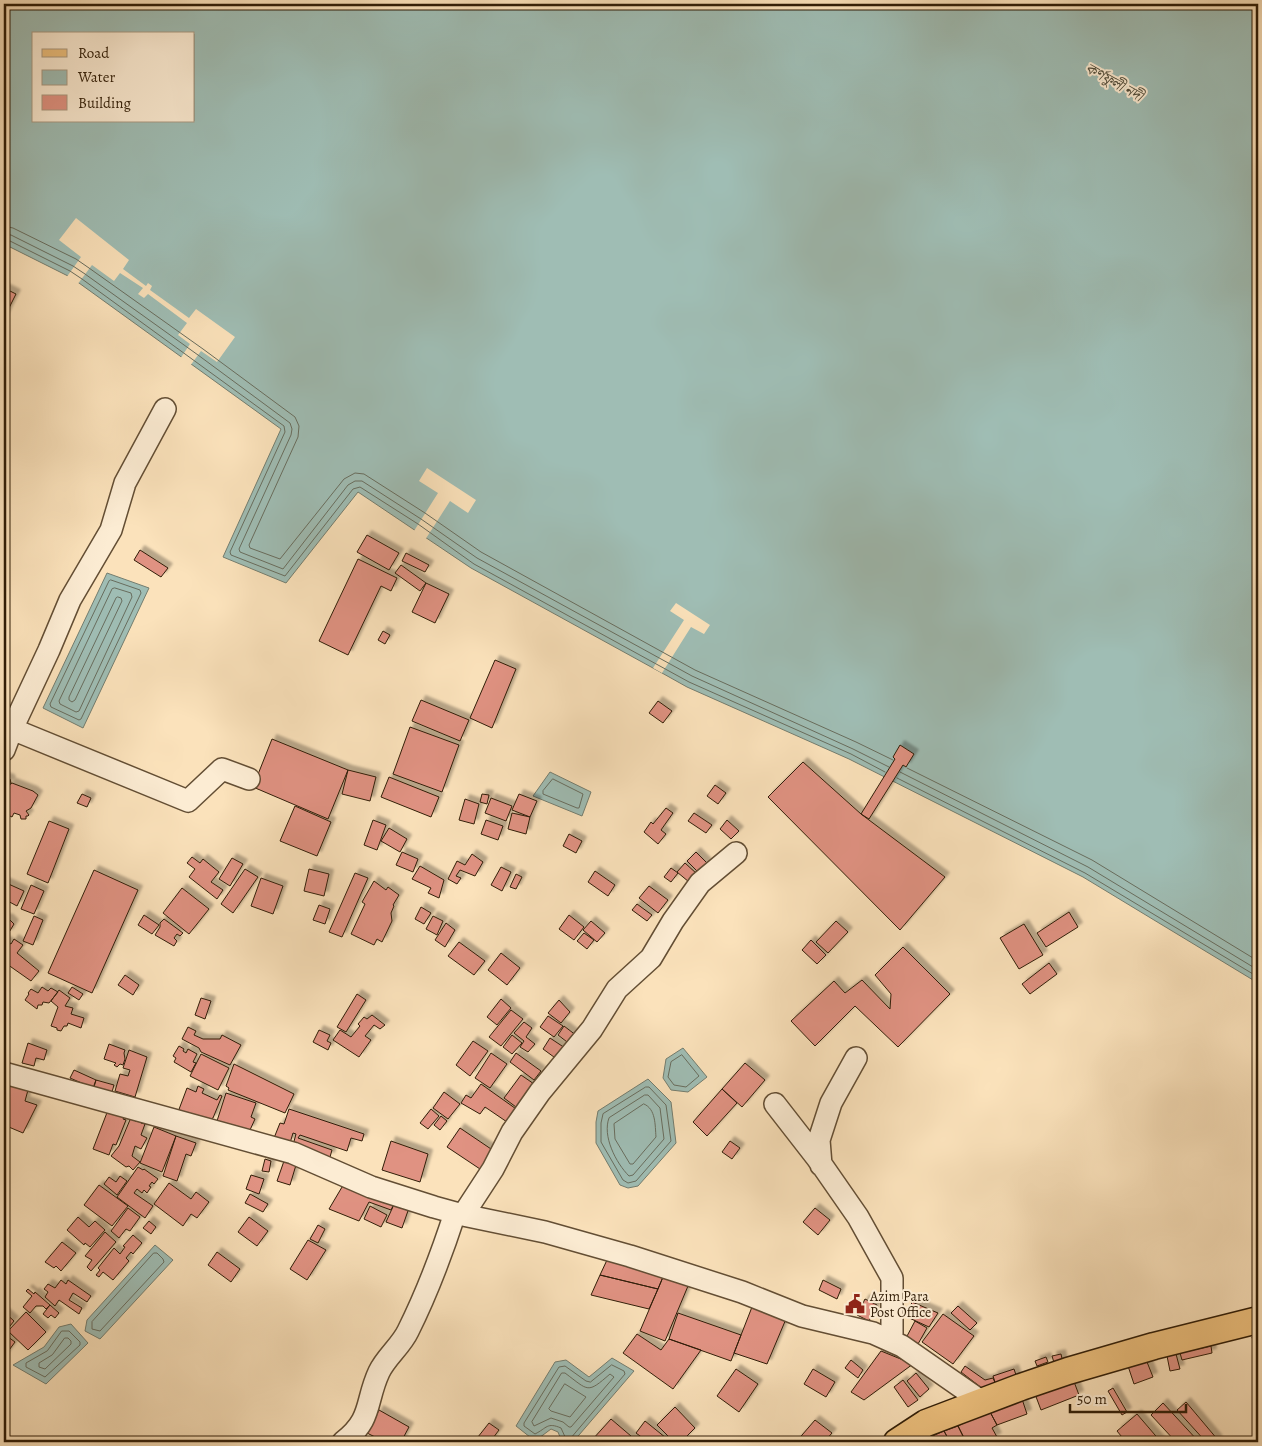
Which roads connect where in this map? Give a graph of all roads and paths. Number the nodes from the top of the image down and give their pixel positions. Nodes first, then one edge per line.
1 (165, 409) dead end
2 (12, 729) junction
3 (4, 750) edge
4 (250, 779) dead end
5 (736, 853) dead end
6 (856, 1058) dead end
7 (4, 1073) edge
8 (775, 1104) dead end
9 (821, 1165) junction
10 (459, 1214) junction
11 (1258, 1320) edge
12 (892, 1342) junction
13 (981, 1401) junction
14 (343, 1442) edge
15 (898, 1442) edge

1 - 2 street
2 - 3 street
2 - 4 street
5 - 10 street
6 - 9 street
7 - 10 street
8 - 9 street
9 - 12 street
10 - 12 street
10 - 14 street
11 - 13 main road
12 - 13 street
13 - 15 main road

